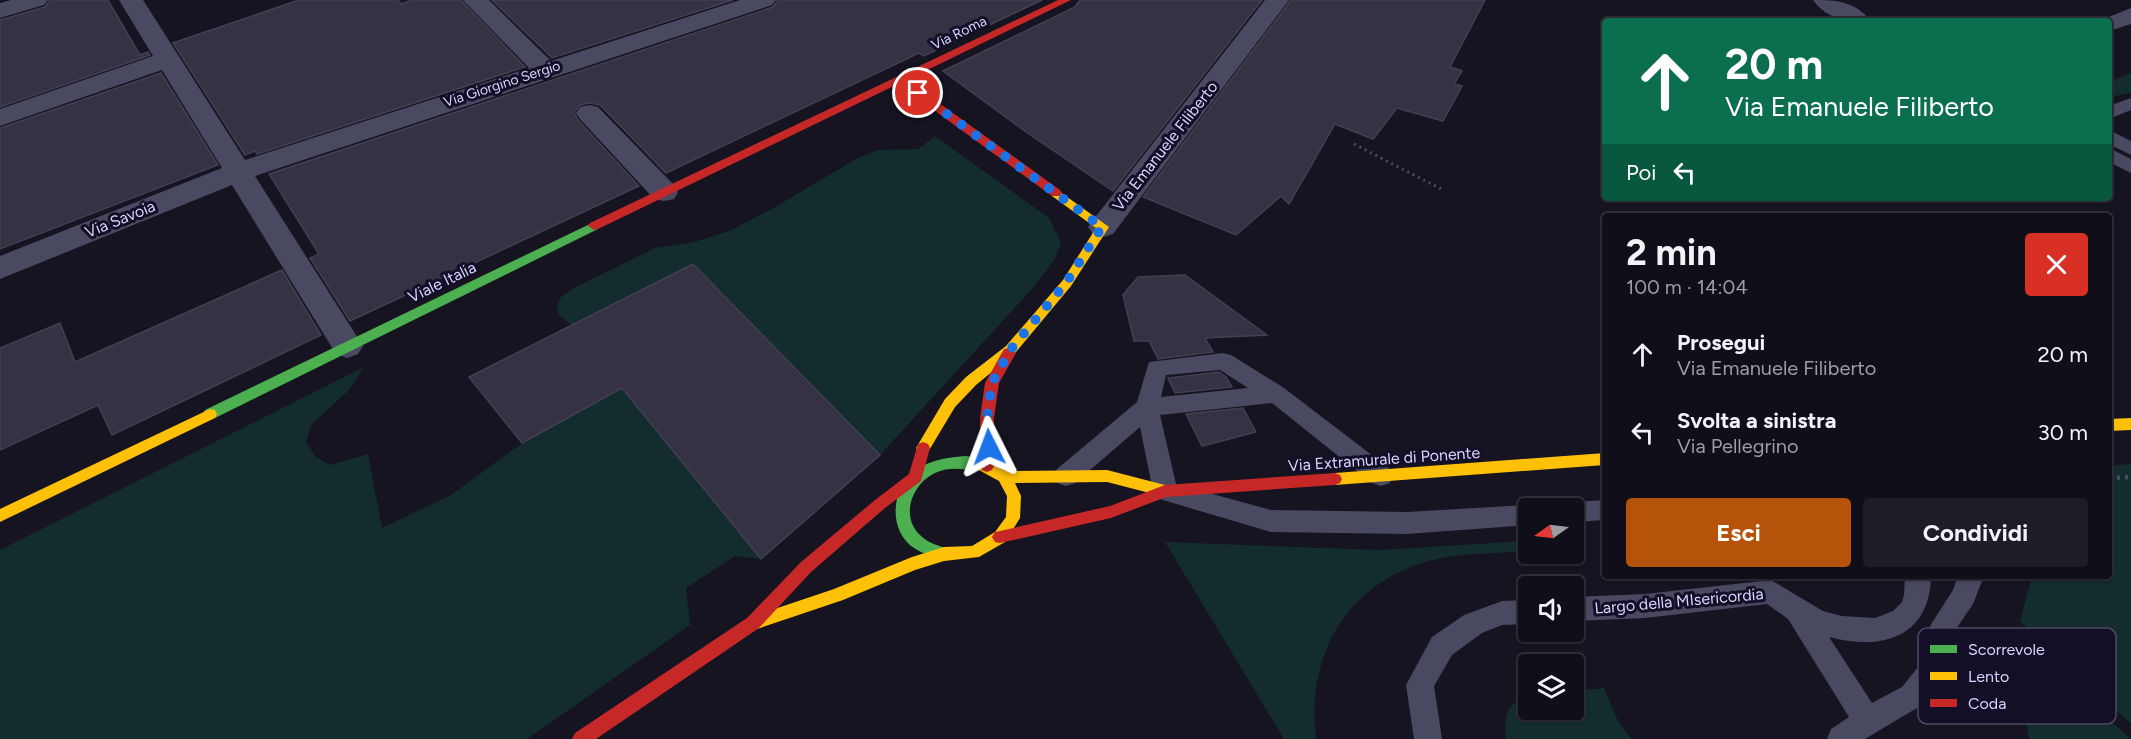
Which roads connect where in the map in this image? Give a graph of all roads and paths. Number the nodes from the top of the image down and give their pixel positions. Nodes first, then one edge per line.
1 (36, 0) edge
2 (131, 0) edge
3 (475, 0) edge
4 (762, 0) edge
5 (1064, 0) edge
6 (1277, 0) edge
7 (1825, 0) edge
8 (0, 11) edge
9 (2131, 15) edge
10 (1853, 18) edge
11 (2112, 23) edge
12 (168, 59) junction
13 (545, 70) junction
14 (899, 80) junction
15 (2131, 103) edge
16 (2112, 112) edge
17 (589, 113) dead end
18 (0, 118) edge
19 (2112, 138) edge
20 (1354, 144) dead end
21 (2131, 148) edge
22 (2112, 156) edge
23 (2131, 167) edge
24 (240, 171) junction
25 (1441, 189) dead end
26 (664, 192) junction
27 (1102, 227) junction
28 (0, 268) edge
29 (347, 346) junction
30 (1011, 349) junction
31 (1276, 394) junction
32 (1147, 407) junction
33 (2131, 424) edge
34 (2112, 425) edge
35 (1602, 459) edge
36 (987, 465) junction
37 (1066, 476) junction
38 (1381, 476) junction
39 (916, 477) junction
40 (1004, 477) junction
41 (2131, 477) edge
42 (2112, 478) edge
43 (1165, 491) junction
44 (1602, 510) edge
45 (1584, 511) edge
46 (0, 516) edge
47 (1518, 516) edge
48 (1000, 537) junction
49 (944, 554) junction
50 (1918, 579) edge
51 (1970, 579) edge
52 (1584, 609) edge
53 (1518, 612) edge
54 (1798, 612) junction
55 (1911, 614) junction
56 (753, 623) junction
57 (1943, 626) joint
58 (1918, 688) edge
59 (1867, 721) junction
60 (581, 739) edge
61 (1428, 739) edge
62 (1841, 739) edge

1 - 8 street
2 - 12 street
3 - 13 street
4 - 13 street, Via Giorgino Sergio
5 - 14 main road, Via Roma
6 - 27 street, Via Emanuele Filiberto
7 - 10 street
9 - 11 street
12 - 18 street
12 - 24 street
13 - 24 street, Via Giorgino Sergio
14 - 26 main road, Viale Italia
14 - 27 main road
15 - 16 lane
17 - 26 street
19 - 21 lane
20 - 25 path
22 - 23 lane
24 - 28 street, Via Savoia
24 - 29 street
26 - 29 main road, Viale Italia
27 - 30 main road, Via Emanuele Filiberto
29 - 46 main road, Viale Italia
30 - 36 main road
30 - 39 main road
31 - 32 lane
31 - 32 lane
31 - 38 lane
32 - 37 lane
32 - 43 lane
33 - 34 main road
35 - 38 main road, Via Extramurale di Ponente
36 - 39 main road, Via Extramurale di Ponente
36 - 40 main road, Via Extramurale di Ponente
37 - 40 main road, Via Extramurale di Ponente
37 - 43 main road, Via Extramurale di Ponente
38 - 43 main road, Via Extramurale di Ponente
39 - 49 main road, Via Extramurale di Ponente
39 - 56 main road, Via Extramurale di Ponente
40 - 48 main road
41 - 42 path
43 - 47 lane
43 - 48 main road, Via Extramurale di Ponente
44 - 45 lane
48 - 49 main road, Via Extramurale di Ponente
49 - 56 main road, Via Extramurale di Ponente
50 - 55 lane
51 - 57 lane
52 - 54 lane, Largo della MIsericordia
53 - 61 lane
54 - 55 lane, Largo della MIsericordia
54 - 59 lane
55 - 57 lane
56 - 60 main road, Via Extramurale di Ponente
58 - 59 lane
59 - 62 lane

